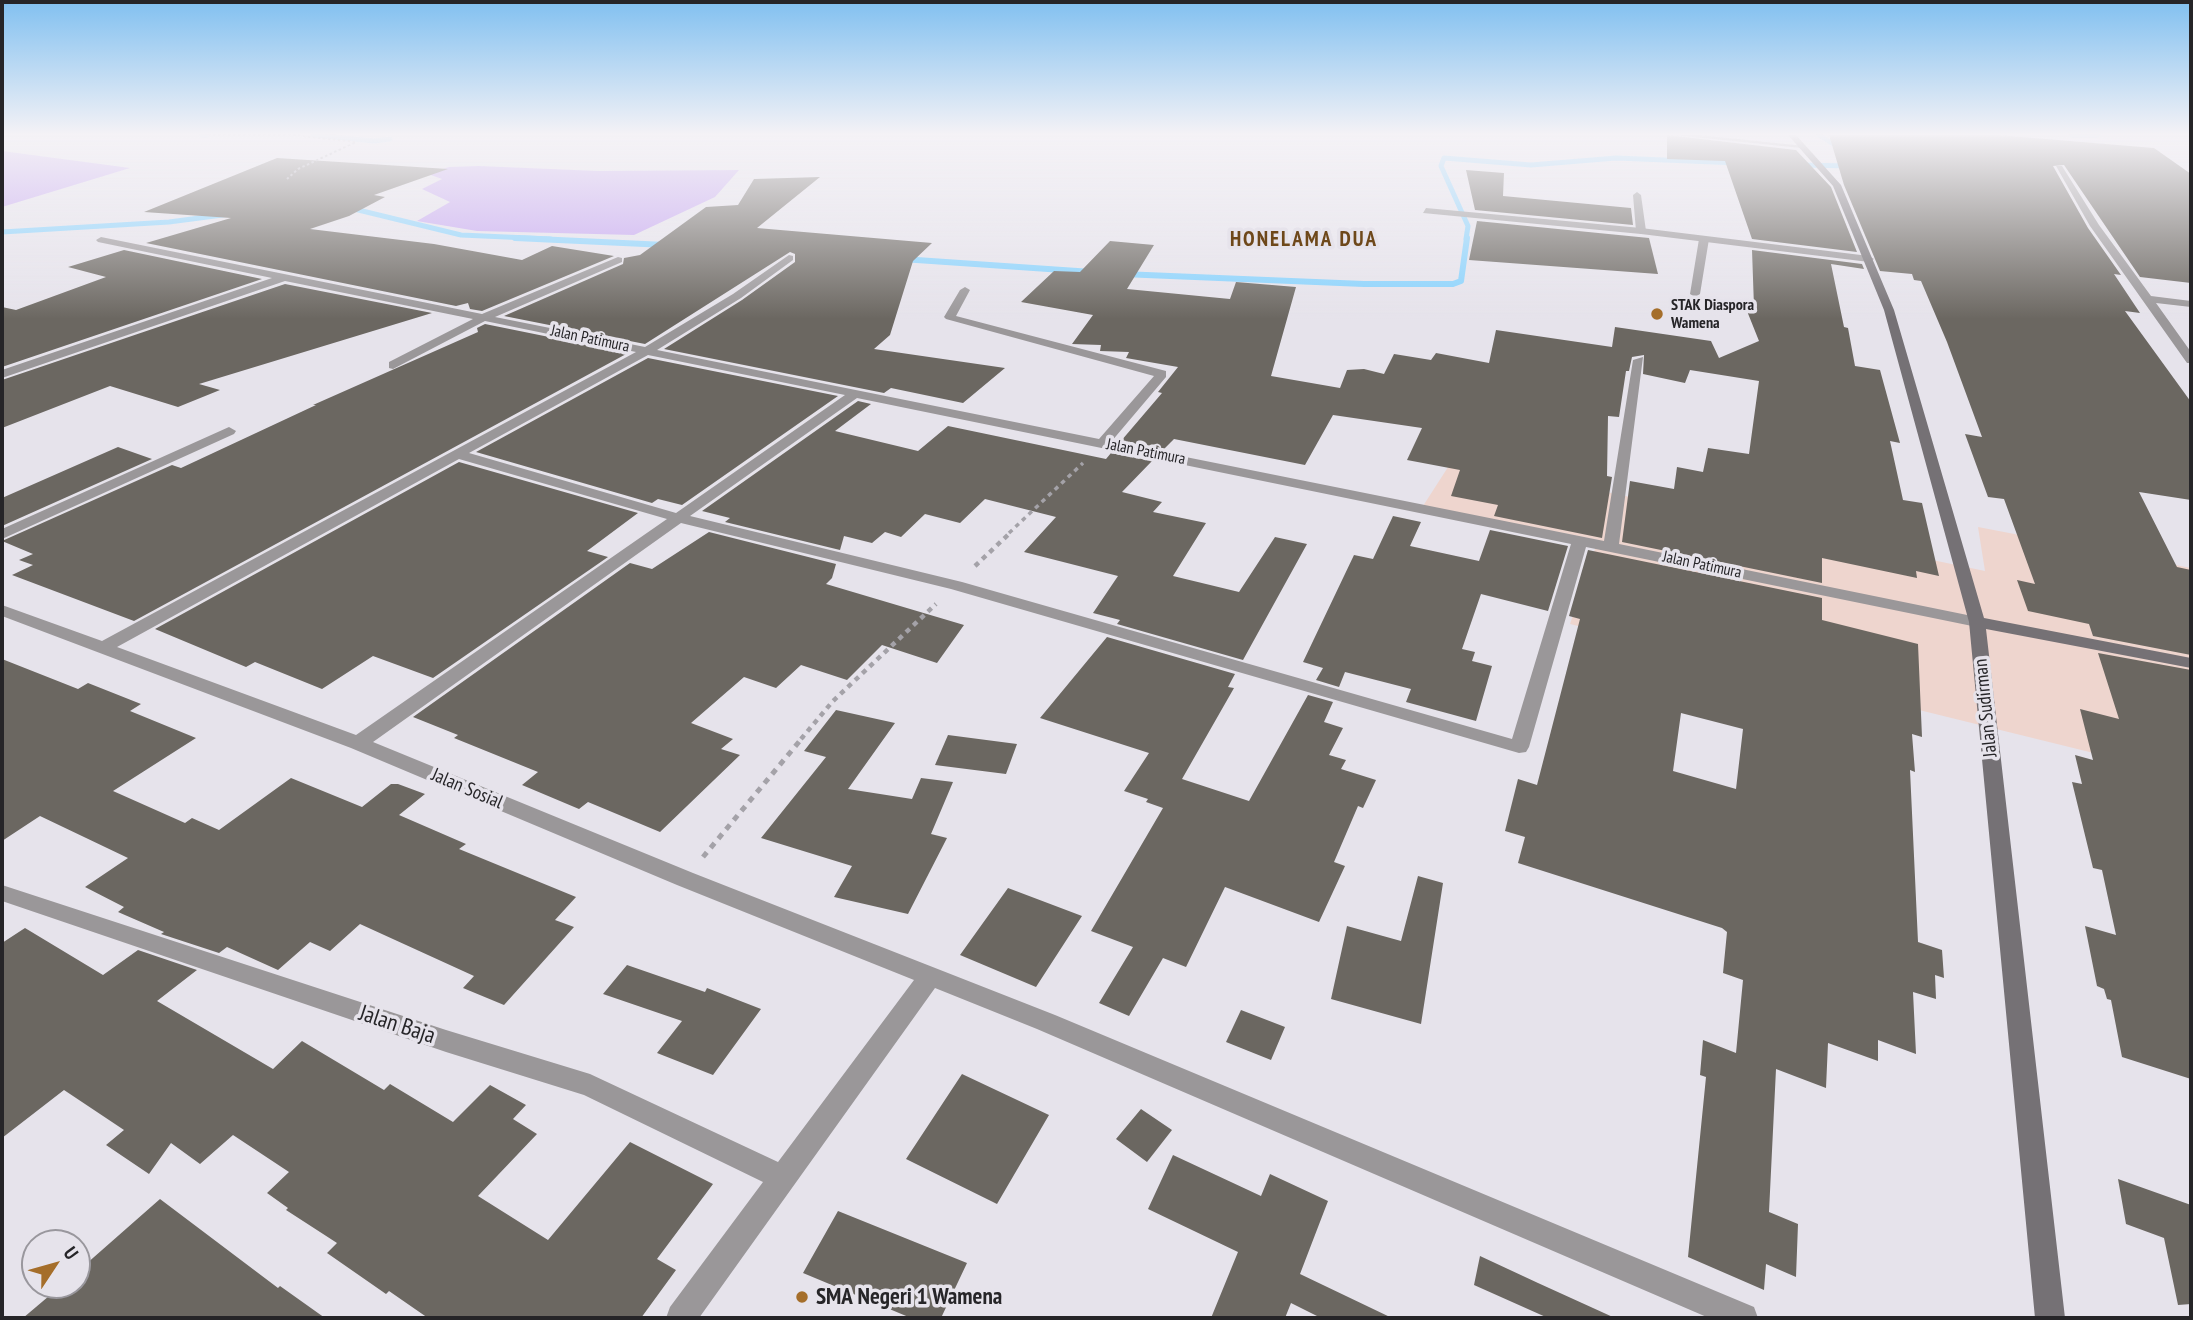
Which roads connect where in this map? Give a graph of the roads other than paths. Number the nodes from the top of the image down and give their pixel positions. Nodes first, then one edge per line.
1 (1637, 197) edge
2 (1842, 197) edge
3 (2077, 197) edge
4 (1426, 211) dead end
5 (1641, 232) junction
6 (1704, 239) junction
7 (101, 240) dead end
8 (789, 258) dead end
9 (1869, 259) junction
10 (618, 260) dead end
11 (285, 277) junction
12 (965, 290) dead end
13 (1696, 294) dead end
14 (2149, 299) junction
15 (2191, 304) edge
16 (485, 317) junction
17 (647, 351) junction
18 (1639, 360) dead end
19 (2191, 360) edge
20 (393, 365) dead end
21 (2, 374) edge
22 (856, 393) junction
23 (229, 431) dead end
24 (1103, 443) junction
25 (457, 454) junction
26 (679, 518) junction
27 (2, 535) edge
28 (1580, 540) junction
29 (1611, 547) junction
30 (2, 610) edge
31 (1977, 622) junction
32 (102, 648) junction
33 (2191, 663) edge
34 (358, 743) junction
35 (2, 893) edge
36 (930, 976) junction
37 (783, 1178) junction
38 (681, 1318) edge
39 (1743, 1318) edge
40 (2050, 1318) edge

1 - 5 street
2 - 9 street, Jalan Sudirman
3 - 14 street
4 - 5 street
5 - 6 street
6 - 9 street
6 - 13 street
7 - 11 street, Jalan Patimura
8 - 17 street
9 - 31 street, Jalan Sudirman
10 - 16 street
11 - 16 street, Jalan Patimura
11 - 21 street
12 - 24 street
14 - 15 street
14 - 19 street
16 - 17 street, Jalan Patimura
16 - 20 street
17 - 22 street, Jalan Patimura
17 - 25 street
18 - 29 street
22 - 24 street, Jalan Patimura
22 - 26 street
23 - 27 street
24 - 28 street, Jalan Patimura
25 - 26 street
25 - 32 street
26 - 28 street
26 - 34 street
28 - 29 street, Jalan Patimura
29 - 31 street, Jalan Patimura
30 - 32 street, Jalan Sosial
31 - 33 street, Jalan Patimura
31 - 40 street, Jalan Sudirman
32 - 34 street, Jalan Sosial
34 - 36 street, Jalan Sosial
35 - 37 street, Jalan Baja
36 - 37 street
36 - 39 street, Jalan Sosial
37 - 38 street

